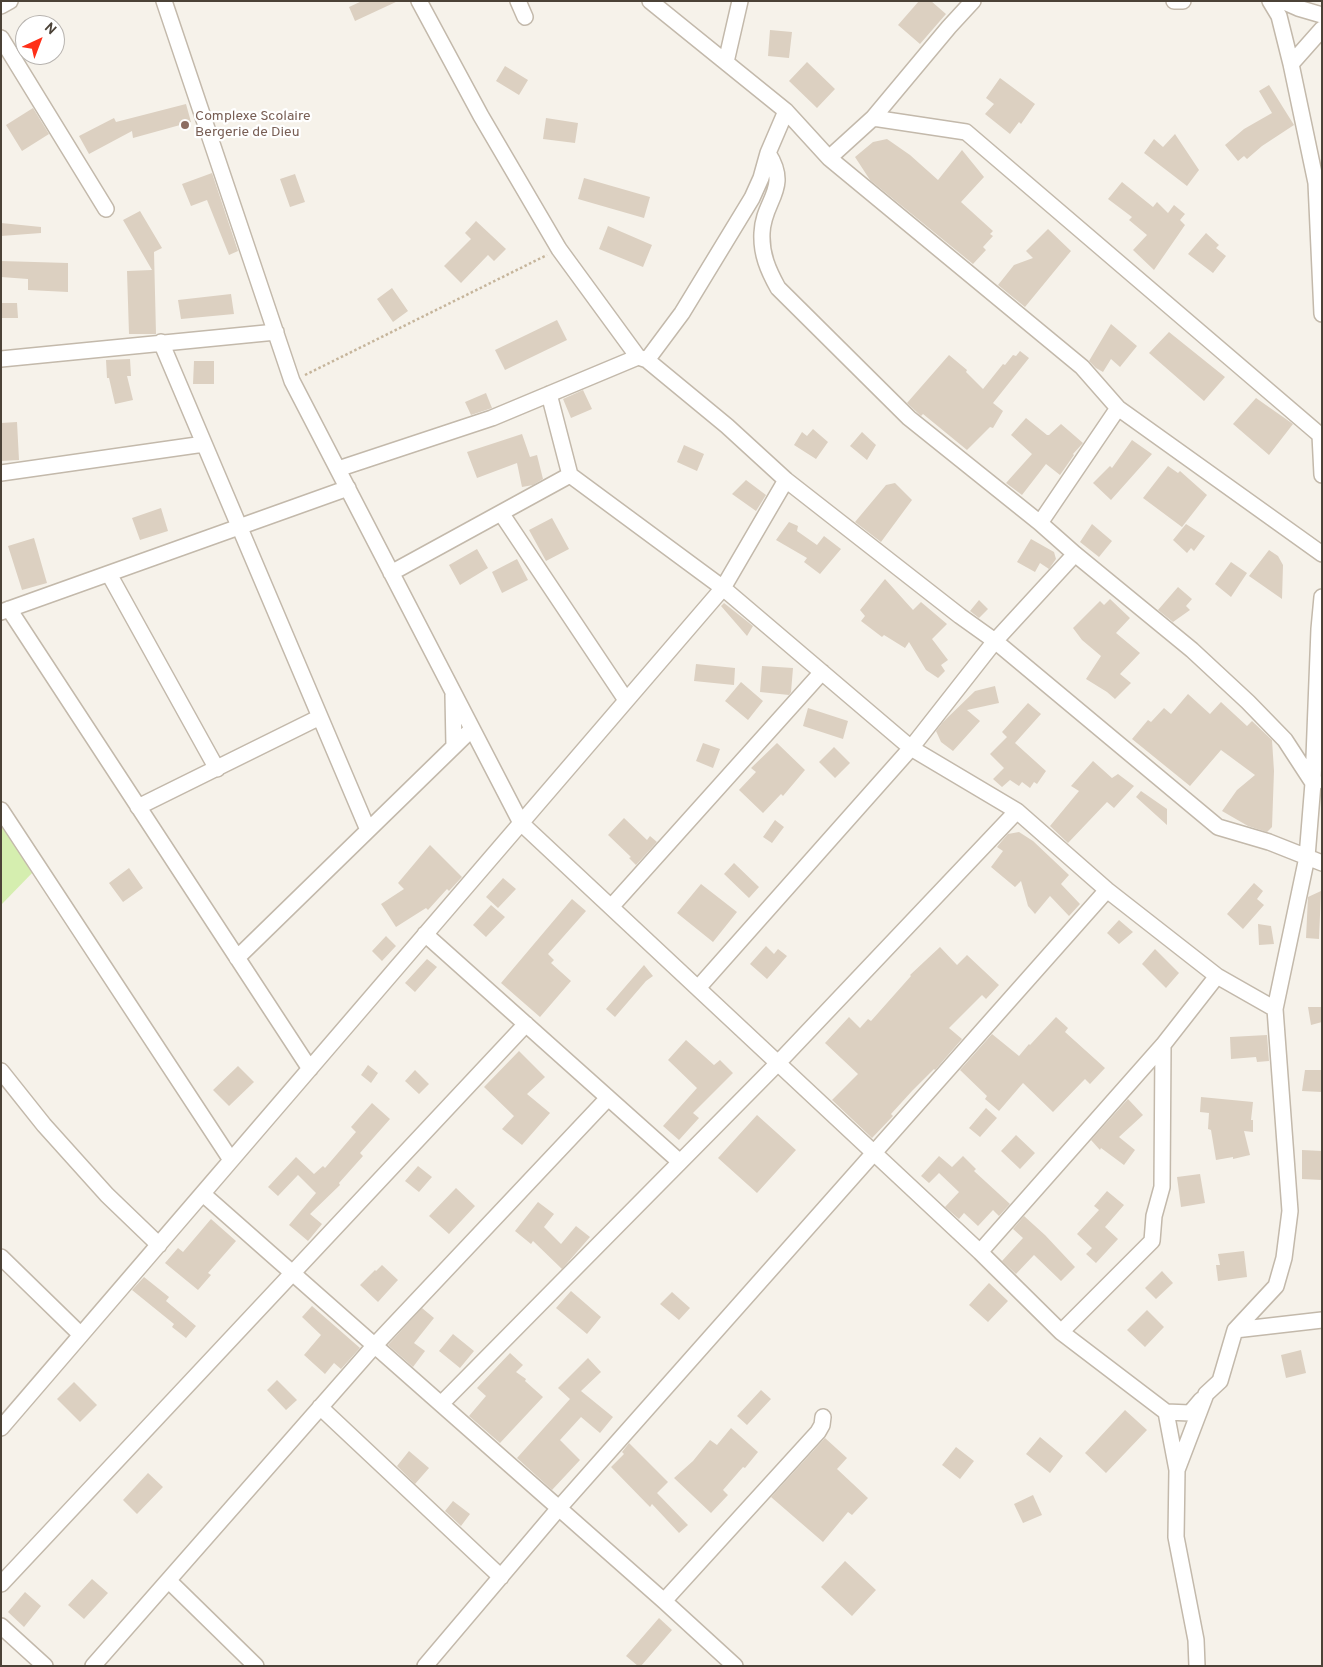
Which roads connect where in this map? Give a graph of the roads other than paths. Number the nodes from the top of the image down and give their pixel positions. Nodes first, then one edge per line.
1 (10, 1) edge
2 (164, 1) edge
3 (419, 1) edge
4 (518, 1) edge
5 (650, 1) edge
6 (740, 1) edge
7 (973, 1) edge
8 (1174, 1) edge
9 (1183, 1) edge
10 (1270, 1) edge
11 (1282, 1) edge
12 (1, 6) edge
13 (1322, 15) edge
14 (525, 17) dead end
15 (1322, 29) edge
16 (1, 38) edge
17 (726, 62) junction
18 (1292, 64) junction
19 (786, 111) junction
20 (873, 118) junction
21 (768, 153) junction
22 (828, 158) junction
23 (1319, 182) edge
24 (752, 198) junction
25 (106, 209) dead end
26 (764, 223) junction
27 (1321, 286) edge
28 (1322, 314) edge
29 (276, 332) junction
30 (162, 342) junction
31 (1, 359) edge
32 (643, 359) junction
33 (549, 394) junction
34 (1118, 408) junction
35 (1321, 434) edge
36 (204, 444) junction
37 (338, 469) junction
38 (1, 473) edge
39 (570, 475) junction
40 (1322, 475) edge
41 (786, 480) junction
42 (348, 488) junction
43 (501, 513) junction
44 (1040, 523) junction
45 (239, 527) junction
46 (1075, 554) junction
47 (1322, 554) edge
48 (391, 573) junction
49 (109, 574) junction
50 (723, 588) junction
51 (1322, 598) edge
52 (5, 611) edge
53 (995, 641) junction
54 (822, 672) junction
55 (453, 692) junction
56 (626, 700) junction
57 (320, 717) junction
58 (472, 728) junction
59 (454, 746) junction
60 (911, 748) junction
61 (217, 769) junction
62 (1317, 781) edge
63 (138, 807) junction
64 (1, 810) edge
65 (1016, 811) junction
66 (521, 823) junction
67 (368, 830) junction
68 (1307, 857) junction
69 (1322, 863) edge
70 (1107, 890) junction
71 (611, 908) junction
72 (425, 934) junction
73 (237, 958) junction
74 (1217, 976) junction
75 (698, 988) junction
76 (1275, 1010) junction
77 (526, 1024) junction
78 (1163, 1045) junction
79 (778, 1063) junction
80 (310, 1069) junction
81 (1, 1071) edge
82 (608, 1098) junction
83 (874, 1152) junction
84 (231, 1160) junction
85 (680, 1162) junction
86 (203, 1194) junction
87 (159, 1245) junction
88 (980, 1252) junction
89 (1, 1257) edge
90 (293, 1273) junction
91 (1322, 1320) edge
92 (1235, 1330) junction
93 (1061, 1332) junction
94 (81, 1335) junction
95 (375, 1345) junction
96 (1206, 1394) junction
97 (441, 1404) junction
98 (320, 1407) junction
99 (1166, 1412) junction
100 (823, 1417) dead end
101 (1, 1428) edge
102 (1177, 1470) junction
103 (559, 1508) junction
104 (501, 1577) junction
105 (169, 1581) junction
106 (1, 1584) edge
107 (664, 1601) junction
108 (1, 1626) edge
109 (45, 1666) edge
110 (93, 1666) edge
111 (256, 1666) edge
112 (424, 1666) edge
113 (735, 1666) edge
114 (1197, 1666) edge

1 - 12 street
2 - 29 street
3 - 32 street
4 - 14 street
5 - 17 street
6 - 17 street
7 - 20 street
8 - 9 street
10 - 18 street
11 - 13 street
15 - 18 street
16 - 25 street
17 - 19 street
18 - 23 street
19 - 21 street
19 - 22 street
20 - 22 street
20 - 35 street
21 - 24 street
21 - 26 street
22 - 34 street
23 - 27 street
24 - 26 street
24 - 32 street
26 - 44 street
27 - 28 street
29 - 30 street
29 - 37 street
30 - 31 street
30 - 36 street
32 - 33 street
32 - 41 street
33 - 37 street
33 - 39 street
34 - 44 street
34 - 47 street
35 - 40 street
36 - 38 street
36 - 45 street
37 - 42 street
39 - 43 street
39 - 50 street
41 - 50 street
41 - 53 street
42 - 45 street
42 - 48 street
43 - 48 street
43 - 56 street
44 - 46 street
45 - 49 street
45 - 57 street
46 - 53 street
46 - 62 street
48 - 55 street
49 - 52 street
49 - 61 street
50 - 54 street
50 - 56 street
51 - 62 street
52 - 63 street
53 - 60 street
53 - 68 street
54 - 60 street
54 - 71 street
55 - 58 street
55 - 59 street
56 - 66 street
57 - 61 street
57 - 67 street
58 - 59 street
58 - 66 street
59 - 67 street
60 - 65 street
60 - 75 street
61 - 63 street
62 - 68 street
63 - 73 street
64 - 84 street
65 - 70 street
65 - 79 street
66 - 71 street
66 - 72 street
67 - 73 street
68 - 69 street
68 - 76 street
70 - 74 street
70 - 83 street
71 - 75 street
72 - 77 street
72 - 80 street
73 - 80 street
74 - 76 street
74 - 78 street
75 - 79 street
76 - 92 street
77 - 82 street
77 - 90 street
78 - 88 street
78 - 93 street
79 - 83 street
79 - 85 street
80 - 84 street
81 - 87 street
82 - 85 street
82 - 95 street
83 - 88 street
83 - 103 street
84 - 86 street
85 - 97 street
86 - 87 street
86 - 90 street
87 - 94 street
88 - 93 street
89 - 94 street
90 - 95 street
90 - 106 street
91 - 92 street
92 - 96 street
93 - 99 street
94 - 101 street
95 - 97 street
95 - 98 street
96 - 99 street
96 - 102 street
97 - 103 street
98 - 104 street
98 - 105 street
99 - 102 street
100 - 107 street
102 - 114 street
103 - 104 street
103 - 107 street
104 - 112 street
105 - 110 street
105 - 111 street
107 - 113 street
108 - 109 street

